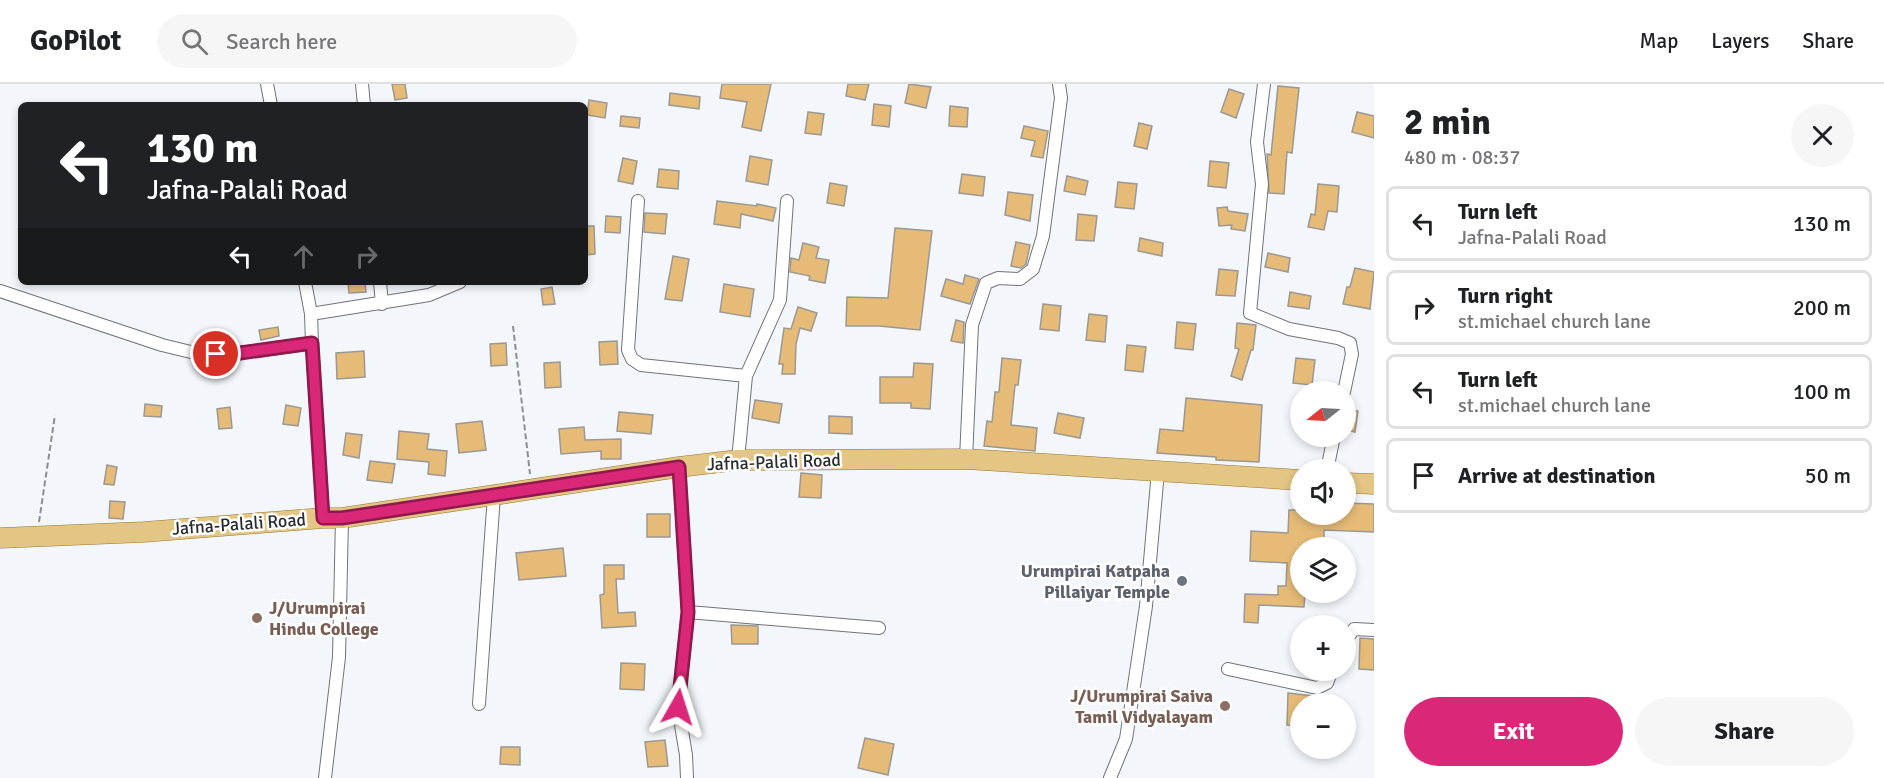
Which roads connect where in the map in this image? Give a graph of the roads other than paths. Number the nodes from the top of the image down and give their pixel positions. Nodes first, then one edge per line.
1 (267, 84) edge
2 (362, 84) edge
3 (1059, 84) edge
4 (1264, 84) edge
5 (270, 102) edge
6 (364, 102) edge
7 (638, 201) dead end
8 (787, 201) dead end
9 (306, 285) edge
10 (380, 285) edge
11 (453, 285) edge
12 (0, 291) edge
13 (382, 304) junction
14 (311, 314) junction
15 (312, 343) junction
16 (746, 376) junction
17 (1346, 381) edge
18 (966, 459) junction
19 (738, 460) junction
20 (679, 467) junction
21 (1158, 471) junction
22 (1290, 479) edge
23 (1356, 483) edge
24 (1374, 484) edge
25 (494, 495) junction
26 (333, 518) junction
27 (0, 538) edge
28 (688, 612) junction
29 (879, 628) dead end
30 (1356, 629) edge
31 (1374, 630) edge
32 (1228, 669) dead end
33 (1328, 681) edge
34 (479, 704) dead end
35 (325, 778) edge
36 (687, 778) edge
37 (1110, 778) edge

1 - 5 street
2 - 6 street
3 - 18 street
4 - 17 street
7 - 16 street
8 - 16 street
9 - 14 street
10 - 13 street
11 - 13 street
12 - 15 street
13 - 14 street
14 - 15 street
15 - 26 street
16 - 19 street
18 - 19 main road, Jafna-Palali Road
18 - 21 main road, Jafna-Palali Road
19 - 20 main road, Jafna-Palali Road
20 - 25 main road, Jafna-Palali Road
20 - 28 street
21 - 22 main road, Jafna-Palali Road
21 - 37 street
23 - 24 main road
25 - 26 main road, Jafna-Palali Road
25 - 34 street
26 - 27 main road, Jafna-Palali Road
26 - 35 street
28 - 29 street
28 - 36 street
30 - 31 street
32 - 33 street

